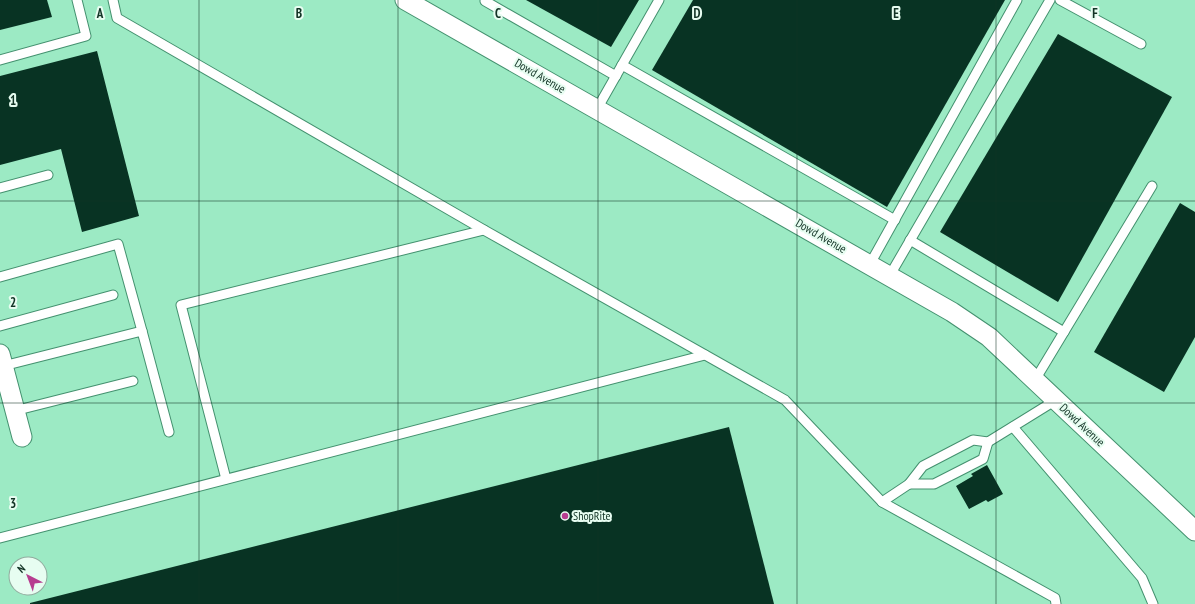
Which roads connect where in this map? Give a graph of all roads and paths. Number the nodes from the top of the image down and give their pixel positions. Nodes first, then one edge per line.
1 (77, 0) edge
2 (113, 0) edge
3 (405, 0) edge
4 (659, 0) edge
5 (1017, 0) edge
6 (1050, 0) edge
7 (1060, 0) edge
8 (485, 1) edge
9 (1141, 44) dead end
10 (0, 60) edge
11 (622, 65) junction
12 (616, 76) junction
13 (597, 109) junction
14 (48, 175) dead end
15 (1152, 186) dead end
16 (0, 188) edge
17 (894, 220) junction
18 (484, 230) junction
19 (910, 240) junction
20 (870, 264) junction
21 (890, 275) junction
22 (0, 277) edge
23 (113, 294) dead end
24 (0, 326) edge
25 (142, 330) junction
26 (1064, 332) junction
27 (705, 355) junction
28 (2, 360) edge
29 (1035, 380) junction
30 (133, 381) dead end
31 (1056, 400) junction
32 (14, 411) junction
33 (1013, 427) junction
34 (169, 432) dead end
35 (22, 438) dead end
36 (988, 442) junction
37 (226, 479) junction
38 (909, 484) junction
39 (882, 502) junction
40 (1195, 531) edge
41 (0, 538) edge
42 (1056, 604) edge
43 (1153, 604) edge

1 - 10 lane
2 - 18 lane
3 - 13 street, Dowd Avenue
4 - 11 lane
5 - 17 lane
6 - 19 lane
7 - 9 lane
8 - 12 lane
11 - 12 lane
11 - 17 lane
12 - 13 lane
13 - 20 street, Dowd Avenue
14 - 16 lane
15 - 26 lane
17 - 20 lane
18 - 27 lane
18 - 37 lane
19 - 21 lane
19 - 26 lane
20 - 21 street, Dowd Avenue
21 - 29 street, Dowd Avenue
22 - 25 lane
23 - 24 lane
25 - 28 lane
25 - 34 lane
26 - 29 lane
27 - 37 lane
27 - 39 lane
28 - 32 street
29 - 31 street, Dowd Avenue
30 - 32 lane
31 - 33 lane
31 - 40 street, Dowd Avenue
32 - 35 street
33 - 36 lane
33 - 43 lane
36 - 38 lane
36 - 38 lane
37 - 41 lane
38 - 39 lane
39 - 42 lane

